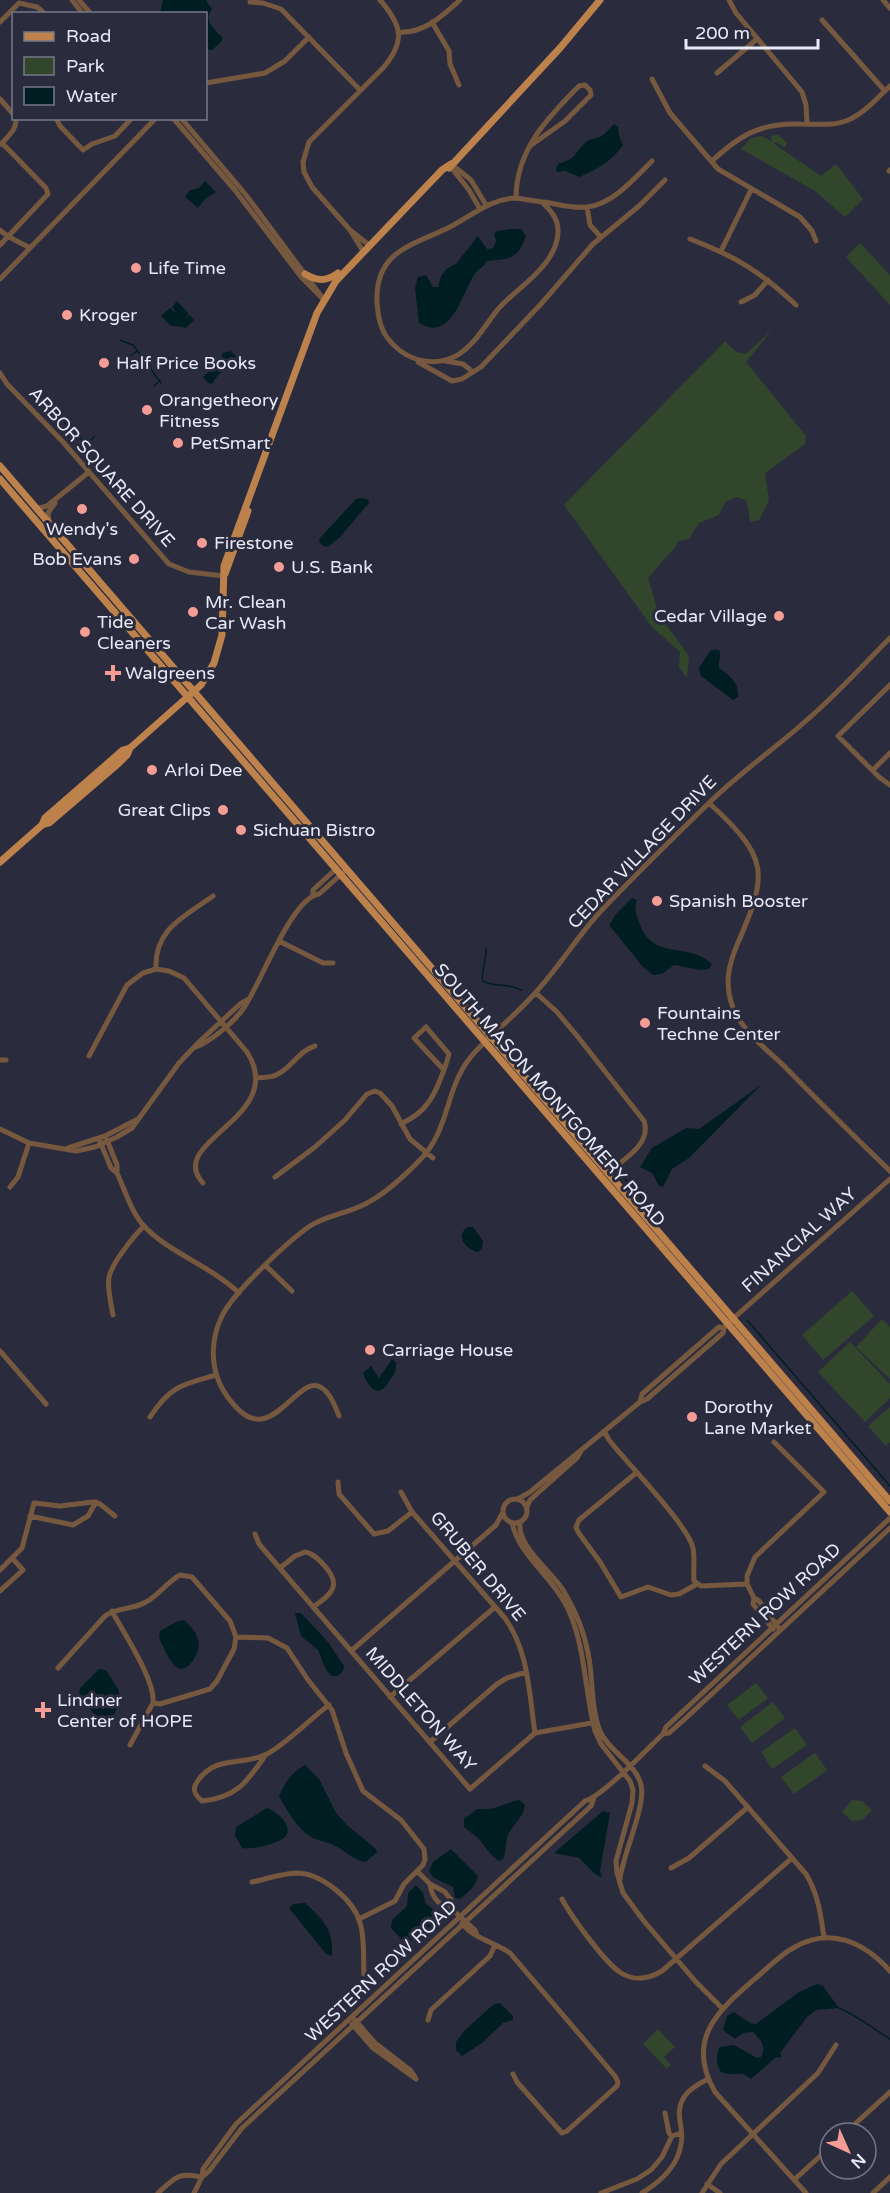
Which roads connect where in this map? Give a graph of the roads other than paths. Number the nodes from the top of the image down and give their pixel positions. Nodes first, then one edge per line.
1 (72, 0) edge
2 (79, 0) edge
3 (380, 0) edge
4 (460, 0) edge
5 (600, 0) edge
6 (729, 0) edge
7 (883, 0) edge
8 (18, 1) edge
9 (250, 2) dead end
10 (890, 8) edge
11 (43, 12) edge
12 (81, 12) edge
13 (89, 12) edge
14 (822, 20) dead end
15 (0, 22) edge
16 (432, 22) junction
17 (399, 32) junction
18 (309, 37) junction
19 (757, 39) junction
20 (717, 73) dead end
21 (652, 79) dead end
22 (207, 83) edge
23 (459, 85) dead end
24 (890, 86) edge
25 (360, 90) junction
26 (885, 91) junction
27 (0, 99) edge
28 (12, 113) edge
29 (15, 120) edge
30 (57, 120) edge
31 (130, 120) edge
32 (154, 120) edge
33 (175, 120) edge
34 (183, 120) edge
35 (807, 124) junction
36 (1, 144) edge
37 (530, 146) junction
38 (712, 160) junction
39 (652, 161) dead end
40 (451, 164) junction
41 (665, 180) dead end
42 (751, 190) junction
43 (516, 198) junction
44 (542, 202) junction
45 (483, 207) junction
46 (586, 207) junction
47 (0, 230) edge
48 (350, 230) junction
49 (600, 236) junction
50 (7, 237) junction
51 (690, 239) dead end
52 (816, 241) dead end
53 (0, 245) edge
54 (369, 245) junction
55 (30, 248) junction
56 (363, 251) junction
57 (721, 251) junction
58 (348, 267) junction
59 (305, 274) junction
60 (0, 279) edge
61 (768, 280) junction
62 (324, 300) junction
63 (741, 302) dead end
64 (796, 305) dead end
65 (414, 359) junction
66 (443, 361) junction
67 (473, 372) junction
68 (0, 373) edge
69 (0, 466) edge
70 (88, 472) junction
71 (0, 479) edge
72 (58, 498) junction
73 (36, 509) junction
74 (49, 524) junction
75 (224, 576) junction
76 (890, 638) edge
77 (890, 685) edge
78 (190, 695) junction
79 (890, 753) edge
80 (873, 770) junction
81 (890, 784) edge
82 (709, 803) junction
83 (0, 862) edge
84 (341, 870) junction
85 (213, 896) dead end
86 (279, 941) junction
87 (333, 963) dead end
88 (156, 969) junction
89 (536, 993) junction
90 (224, 1024) junction
91 (488, 1040) junction
92 (315, 1046) dead end
93 (89, 1056) dead end
94 (443, 1069) junction
95 (256, 1078) junction
96 (401, 1124) junction
97 (0, 1129) edge
98 (103, 1140) junction
99 (29, 1143) junction
100 (427, 1153) junction
101 (434, 1158) dead end
102 (890, 1171) edge
103 (607, 1173) junction
104 (275, 1177) dead end
105 (890, 1179) edge
106 (203, 1183) dead end
107 (10, 1187) dead end
108 (144, 1226) junction
109 (266, 1266) junction
110 (292, 1291) dead end
111 (239, 1293) junction
112 (114, 1315) dead end
113 (728, 1324) junction
114 (0, 1351) edge
115 (216, 1375) junction
116 (46, 1404) dead end
117 (339, 1416) dead end
118 (150, 1417) dead end
119 (604, 1431) junction
120 (774, 1442) dead end
121 (581, 1451) junction
122 (636, 1473) junction
123 (338, 1482) dead end
124 (402, 1492) dead end
125 (518, 1499) junction
126 (890, 1501) edge
127 (96, 1502) junction
128 (527, 1507) junction
129 (412, 1512) junction
130 (503, 1512) junction
131 (890, 1512) edge
132 (30, 1516) junction
133 (115, 1516) dead end
134 (890, 1518) edge
135 (511, 1523) junction
136 (520, 1523) junction
137 (496, 1526) junction
138 (890, 1528) edge
139 (255, 1534) dead end
140 (13, 1559) junction
141 (456, 1561) junction
142 (280, 1568) junction
143 (0, 1570) edge
144 (697, 1584) junction
145 (747, 1584) junction
146 (0, 1591) edge
147 (313, 1607) junction
148 (495, 1607) junction
149 (570, 1608) junction
150 (112, 1611) junction
151 (776, 1629) junction
152 (236, 1637) junction
153 (351, 1651) junction
154 (58, 1668) dead end
155 (526, 1672) junction
156 (390, 1697) junction
157 (153, 1703) junction
158 (329, 1705) junction
159 (595, 1722) junction
160 (535, 1733) junction
161 (430, 1742) junction
162 (130, 1745) dead end
163 (265, 1756) junction
164 (629, 1766) junction
165 (705, 1766) dead end
166 (621, 1771) junction
167 (594, 1798) junction
168 (748, 1807) junction
169 (792, 1858) junction
170 (672, 1868) dead end
171 (417, 1871) junction
172 (252, 1881) dead end
173 (620, 1883) junction
174 (430, 1884) junction
175 (562, 1899) dead end
176 (455, 1912) junction
177 (460, 1918) junction
178 (359, 1919) junction
179 (465, 1923) junction
180 (824, 1938) junction
181 (495, 1945) junction
182 (676, 1958) junction
183 (890, 1971) edge
184 (364, 1974) dead end
185 (722, 2008) junction
186 (350, 2019) junction
187 (428, 2020) dead end
188 (355, 2025) junction
189 (836, 2045) dead end
190 (513, 2074) dead end
191 (708, 2079) junction
192 (890, 2092) edge
193 (665, 2113) dead end
194 (858, 2121) edge
195 (681, 2133) junction
196 (752, 2134) junction
197 (672, 2136) junction
198 (818, 2158) edge
199 (202, 2177) junction
200 (890, 2177) edge
201 (794, 2180) junction
202 (707, 2184) junction
203 (158, 2193) edge
204 (194, 2193) edge
205 (601, 2193) edge
206 (642, 2193) edge
207 (702, 2193) edge
208 (720, 2193) edge
209 (806, 2193) edge
210 (873, 2193) edge

1 - 12 street
2 - 13 street
3 - 17 street
4 - 16 street
5 - 40 main road
6 - 19 street
7 - 10 street
8 - 11 street
8 - 15 street
9 - 18 street
14 - 26 street
16 - 17 street
16 - 23 street
17 - 25 street
18 - 22 street
18 - 25 street
19 - 20 street
19 - 35 street
21 - 38 street
24 - 26 street
25 - 48 street
26 - 35 street
27 - 28 street
29 - 36 street
30 - 31 street
32 - 55 street
33 - 62 street
34 - 59 street
35 - 38 street
36 - 50 street
37 - 37 street
37 - 43 street
38 - 42 street
39 - 46 street
40 - 45 street
40 - 54 main road
40 - 62 main road
41 - 49 street
42 - 52 street
42 - 57 street
43 - 44 street
43 - 45 street
44 - 46 street
44 - 66 street
45 - 65 street
46 - 49 street
47 - 50 street
48 - 54 street
48 - 56 street
49 - 67 street
50 - 53 street
50 - 55 street
51 - 57 street
54 - 56 main road
55 - 60 street
56 - 58 main road
57 - 61 street
58 - 59 main road
58 - 62 main road
59 - 62 street
61 - 63 street
61 - 64 street
62 - 75 main road
65 - 66 street
65 - 67 street
66 - 67 street
68 - 70 street, ARBOR SQUARE DRIVE
69 - 73 main road
70 - 72 street
70 - 75 street, ARBOR SQUARE DRIVE
71 - 78 main road
72 - 73 street
72 - 74 street
73 - 74 main road
74 - 78 main road
75 - 78 main road
76 - 82 street, CEDAR VILLAGE DRIVE
77 - 80 street
78 - 83 main road
78 - 84 main road, SOUTH MASON MONTGOMERY ROAD
79 - 80 street
80 - 81 street
82 - 89 street, CEDAR VILLAGE DRIVE
82 - 102 street
84 - 86 street
84 - 91 main road, SOUTH MASON MONTGOMERY ROAD
85 - 88 street
86 - 87 street
86 - 90 street
88 - 90 street
88 - 93 street
89 - 91 street, CEDAR VILLAGE DRIVE
89 - 103 street
90 - 95 street
90 - 98 street
91 - 100 street, CEDAR VILLAGE DRIVE
91 - 103 main road, SOUTH MASON MONTGOMERY ROAD
91 - 113 main road, SOUTH MASON MONTGOMERY ROAD
92 - 95 street
94 - 94 street
94 - 96 street
95 - 106 street
96 - 100 street
96 - 104 street
97 - 99 street
98 - 99 street
98 - 108 street
99 - 107 street
100 - 101 street
100 - 109 street, CEDAR VILLAGE DRIVE
103 - 113 main road, SOUTH MASON MONTGOMERY ROAD
105 - 113 street, FINANCIAL WAY
108 - 111 street
108 - 112 street
109 - 110 street
109 - 111 street, CEDAR VILLAGE DRIVE
111 - 115 street, CEDAR VILLAGE DRIVE
113 - 119 street, FINANCIAL WAY
113 - 126 main road, SOUTH MASON MONTGOMERY ROAD
113 - 131 main road, SOUTH MASON MONTGOMERY ROAD
114 - 116 street
115 - 117 street, CEDAR VILLAGE DRIVE
115 - 118 street
119 - 121 street, FINANCIAL WAY
119 - 122 street
120 - 145 street
121 - 125 street
121 - 128 street
122 - 144 street
122 - 144 street
123 - 129 street
124 - 129 street, GRUBER DRIVE
125 - 128 street
125 - 130 street
127 - 132 street
127 - 132 street
127 - 133 street
128 - 136 street
129 - 141 street, GRUBER DRIVE
130 - 135 street
130 - 137 street
132 - 140 street
134 - 151 street, WESTERN ROW ROAD
135 - 136 street
135 - 137 street
135 - 149 street
136 - 149 street
137 - 141 street
138 - 151 street, WESTERN ROW ROAD
139 - 142 street, MIDDLETON WAY
140 - 143 street
140 - 146 street
141 - 148 street, GRUBER DRIVE
141 - 153 street
142 - 147 street, MIDDLETON WAY
142 - 147 street
144 - 145 street
145 - 151 street
147 - 153 street, MIDDLETON WAY
148 - 155 street, GRUBER DRIVE
148 - 156 street
149 - 159 street
150 - 152 street
150 - 154 street
150 - 157 street
151 - 164 street, WESTERN ROW ROAD
152 - 157 street
152 - 158 street
153 - 156 street, MIDDLETON WAY
155 - 160 street, GRUBER DRIVE
155 - 161 street
156 - 161 street, MIDDLETON WAY
157 - 162 street
158 - 163 street
158 - 171 street
159 - 160 street
159 - 164 street
159 - 166 street
160 - 161 street, MIDDLETON WAY
163 - 163 street
164 - 166 street, WESTERN ROW ROAD
164 - 173 street
165 - 168 street
166 - 167 street, WESTERN ROW ROAD
166 - 173 street
167 - 177 street, WESTERN ROW ROAD
167 - 179 street, WESTERN ROW ROAD
168 - 169 street
168 - 170 street
169 - 180 street
169 - 182 street
171 - 174 street
171 - 178 street
172 - 178 street
173 - 182 street
174 - 176 street
174 - 176 street
175 - 182 street
176 - 177 street
177 - 179 street
177 - 186 street, WESTERN ROW ROAD
178 - 184 street
179 - 181 street
179 - 188 street, WESTERN ROW ROAD
180 - 183 street
180 - 185 street
181 - 187 street
181 - 190 street
182 - 185 street
185 - 191 street
186 - 188 street
186 - 199 street, WESTERN ROW ROAD
188 - 188 street
188 - 199 street, WESTERN ROW ROAD
189 - 196 street
191 - 195 street
191 - 196 street
192 - 194 street
193 - 197 street
195 - 197 street
195 - 206 street
196 - 201 street
196 - 202 street
197 - 205 street
198 - 201 street
199 - 203 street
199 - 204 street, WESTERN ROW ROAD
200 - 210 street
201 - 209 street
202 - 207 street
202 - 208 street

